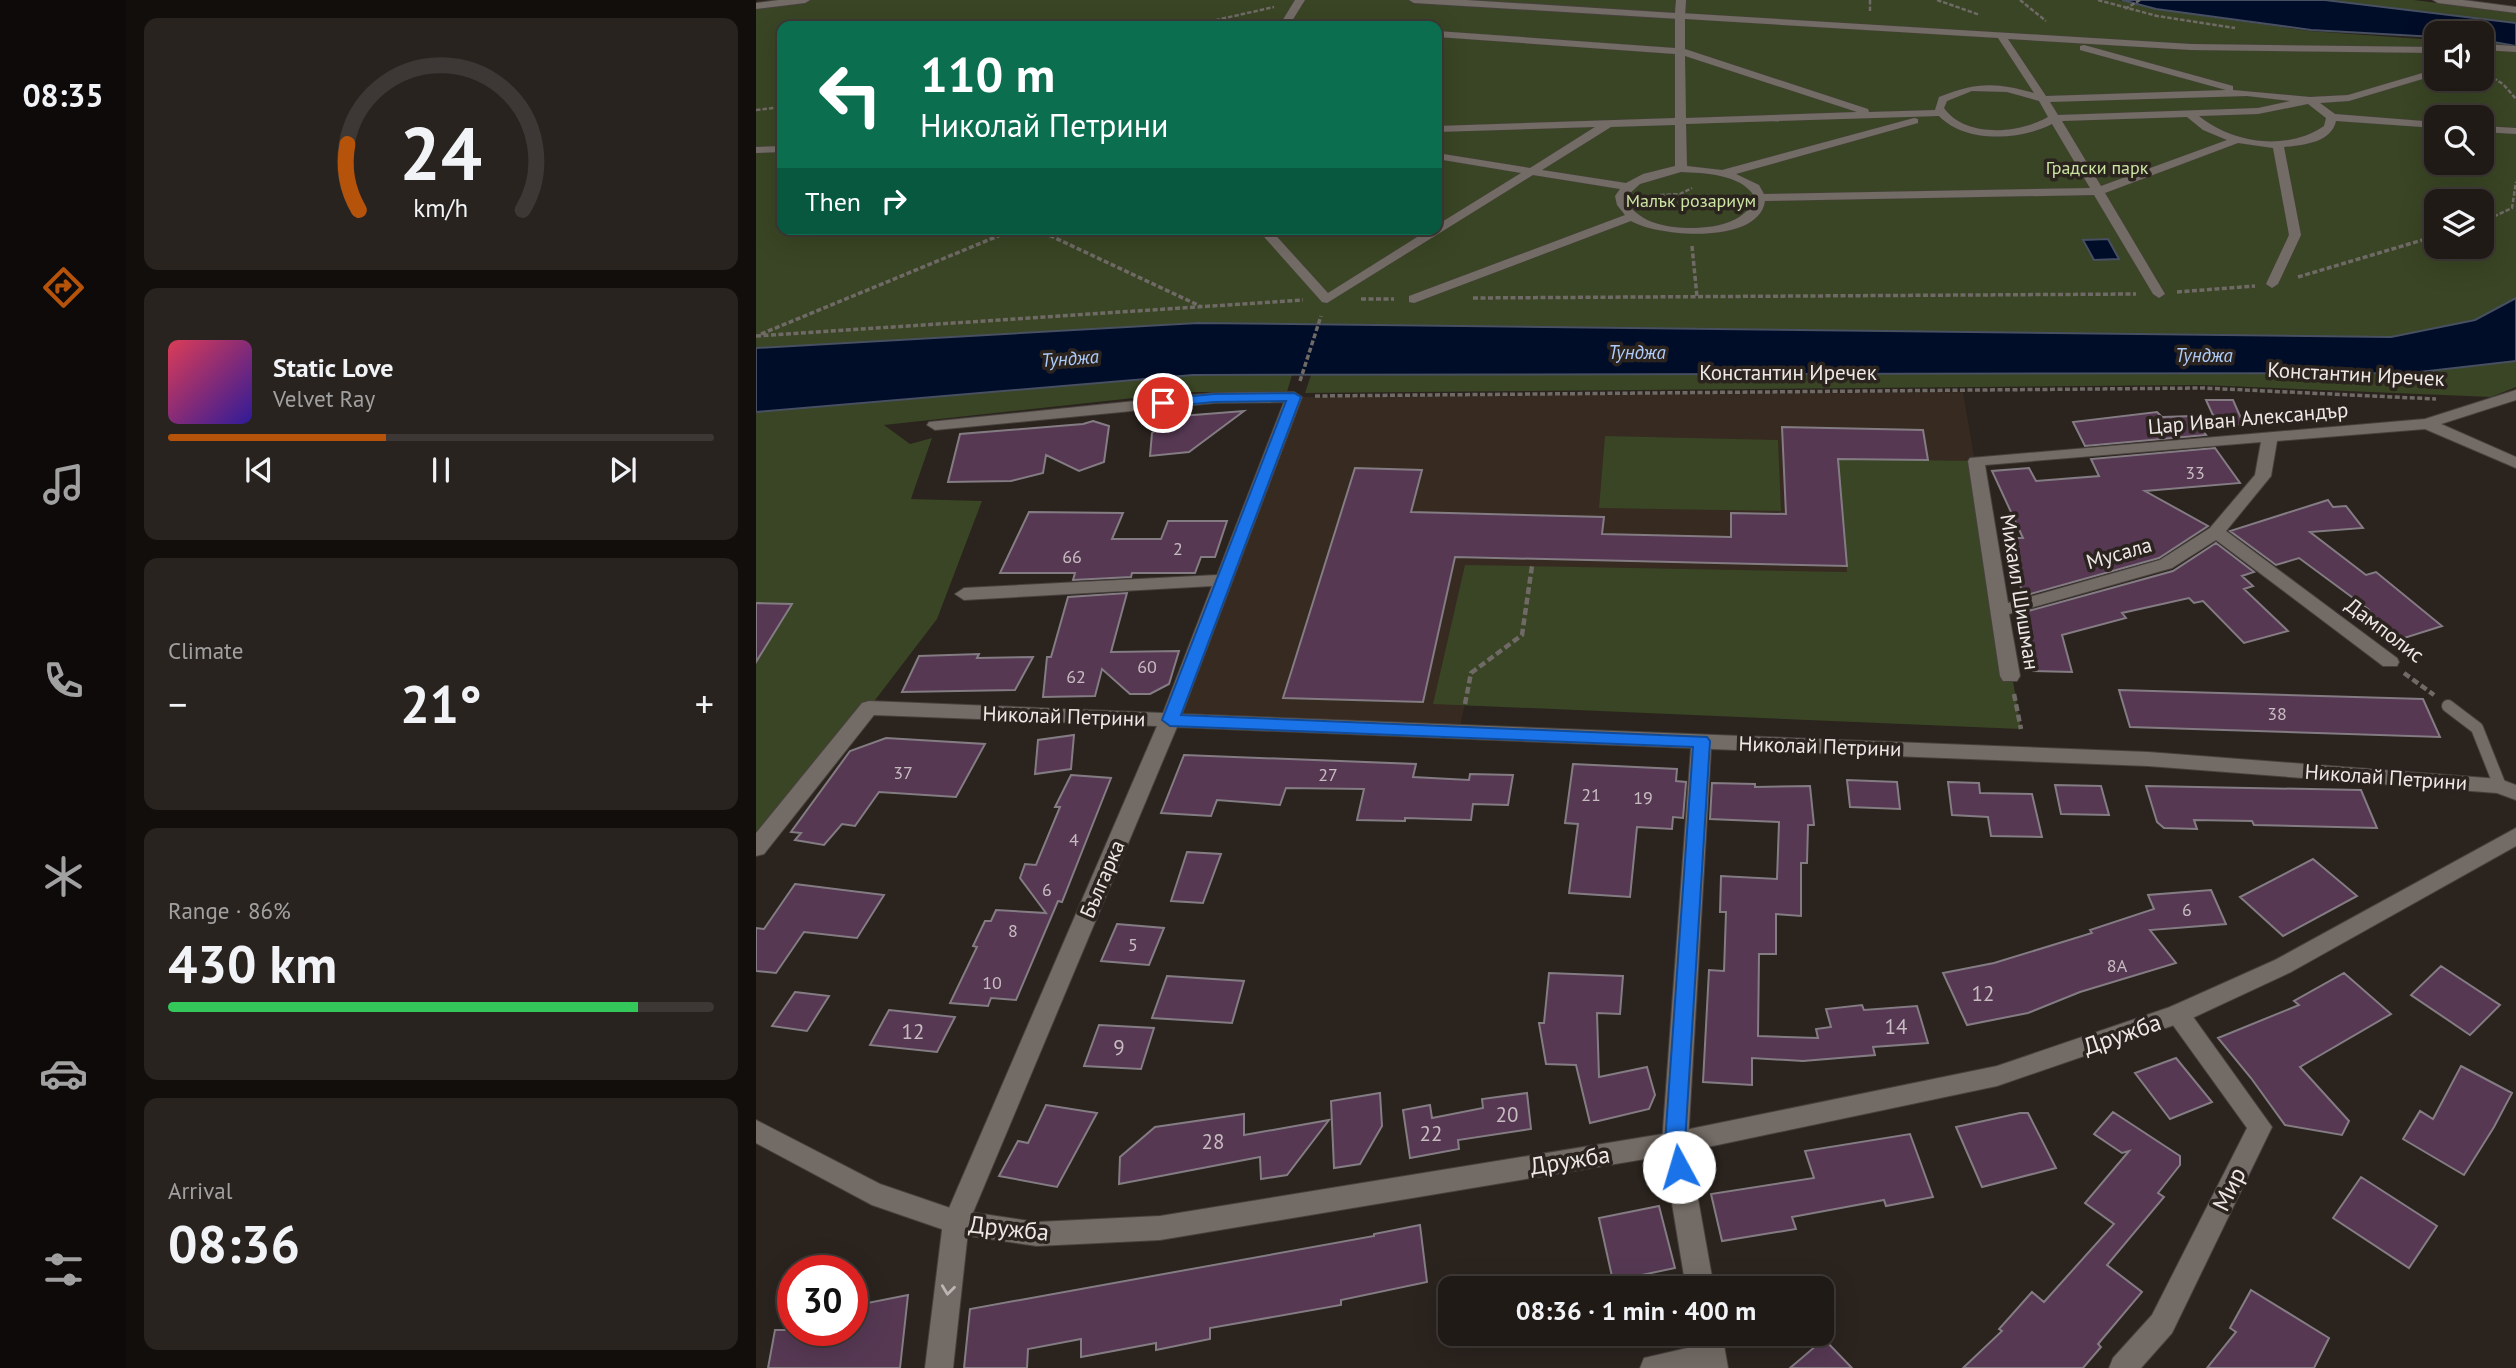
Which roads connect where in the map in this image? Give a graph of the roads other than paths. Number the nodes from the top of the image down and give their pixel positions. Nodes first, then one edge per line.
1 (806, 0) edge
2 (1414, 0) edge
3 (1681, 0) edge
4 (2438, 0) edge
5 (1300, 1) edge
6 (756, 6) edge
7 (2516, 10) edge
8 (1680, 16) junction
9 (1287, 21) edge
10 (1442, 34) edge
11 (2001, 36) junction
12 (2050, 39) junction
13 (2494, 48) edge
14 (2516, 49) edge
15 (2424, 50) edge
16 (1681, 51) junction
17 (2424, 76) edge
18 (2247, 93) junction
19 (2043, 99) junction
20 (2310, 100) junction
21 (1941, 113) junction
22 (2190, 114) junction
23 (1877, 115) junction
24 (2332, 117) junction
25 (2054, 118) junction
26 (1682, 121) junction
27 (1610, 123) junction
28 (2424, 124) edge
29 (1442, 129) edge
30 (2494, 130) edge
31 (2516, 131) edge
32 (2237, 140) junction
33 (2278, 145) junction
34 (777, 149) edge
35 (756, 150) edge
36 (1442, 157) edge
37 (1681, 169) junction
38 (1534, 172) junction
39 (1725, 173) junction
40 (1628, 187) junction
41 (2098, 191) junction
42 (1759, 198) junction
43 (1633, 216) junction
44 (1442, 228) edge
45 (1268, 235) edge
46 (1431, 235) edge
47 (2272, 284) road end
48 (2159, 294) road end
49 (1414, 299) road end
50 (2516, 395) edge
51 (2427, 424) junction
52 (935, 425) dead end
53 (2270, 437) junction
54 (1976, 461) joint
55 (2516, 463) edge
56 (2216, 532) junction
57 (1225, 580) junction
58 (964, 594) dead end
59 (2000, 611) junction
60 (2390, 662) road end
61 (2010, 676) road end
62 (2448, 706) road end
63 (1170, 720) junction
64 (1701, 741) junction
65 (2508, 789) edge
66 (2516, 836) edge
67 (756, 848) edge
68 (2178, 1014) junction
69 (756, 1131) edge
70 (1675, 1143) junction
71 (956, 1222) junction
72 (1698, 1276) edge
73 (1711, 1353) edge
74 (939, 1368) edge
75 (1654, 1368) edge
76 (2123, 1368) edge

1 - 6 street
2 - 8 street
3 - 8 street
4 - 7 street
5 - 9 street
8 - 11 street
8 - 16 street
10 - 16 street
11 - 12 street
11 - 19 street
12 - 15 street
12 - 18 street
13 - 14 street
16 - 23 street
16 - 26 street
17 - 20 street
18 - 19 street
18 - 20 street
19 - 21 street
19 - 25 street
20 - 22 street
20 - 24 street
21 - 23 street
21 - 25 street
21 - 39 street
22 - 25 street
22 - 32 street
23 - 26 street
24 - 28 street
24 - 33 street
25 - 41 street
26 - 27 street
26 - 37 street
27 - 29 street
27 - 38 street
30 - 31 street
32 - 33 street
32 - 41 street
33 - 47 street
34 - 35 street
36 - 38 street
37 - 39 street
37 - 40 street
38 - 40 street
38 - 44 street
39 - 42 street
40 - 43 street
41 - 42 street
41 - 48 street
42 - 43 street
43 - 49 street
45 - 46 street
50 - 51 street
51 - 53 street, Цар Иван Александър
51 - 55 street, Цар Иван Александър
52 - 57 street, Българка
53 - 54 street, Цар Иван Александър
53 - 56 street, Мусала
54 - 59 street, Михаил Шишман
56 - 59 street, Мусала
56 - 60 street, Дамполис
57 - 58 street
57 - 63 street, Българка
59 - 61 street, Михаил Шишман
62 - 65 lane
63 - 64 street, Николай Петрини
63 - 67 street, Николай Петрини
63 - 71 street, Българка
64 - 65 street, Николай Петрини
64 - 70 street
66 - 68 street, Дружба
68 - 70 street, Дружба
68 - 76 street, Мир
69 - 71 street, Дружба
70 - 71 street, Дружба
70 - 72 street
71 -> 74 street, Българка
73 - 75 street

